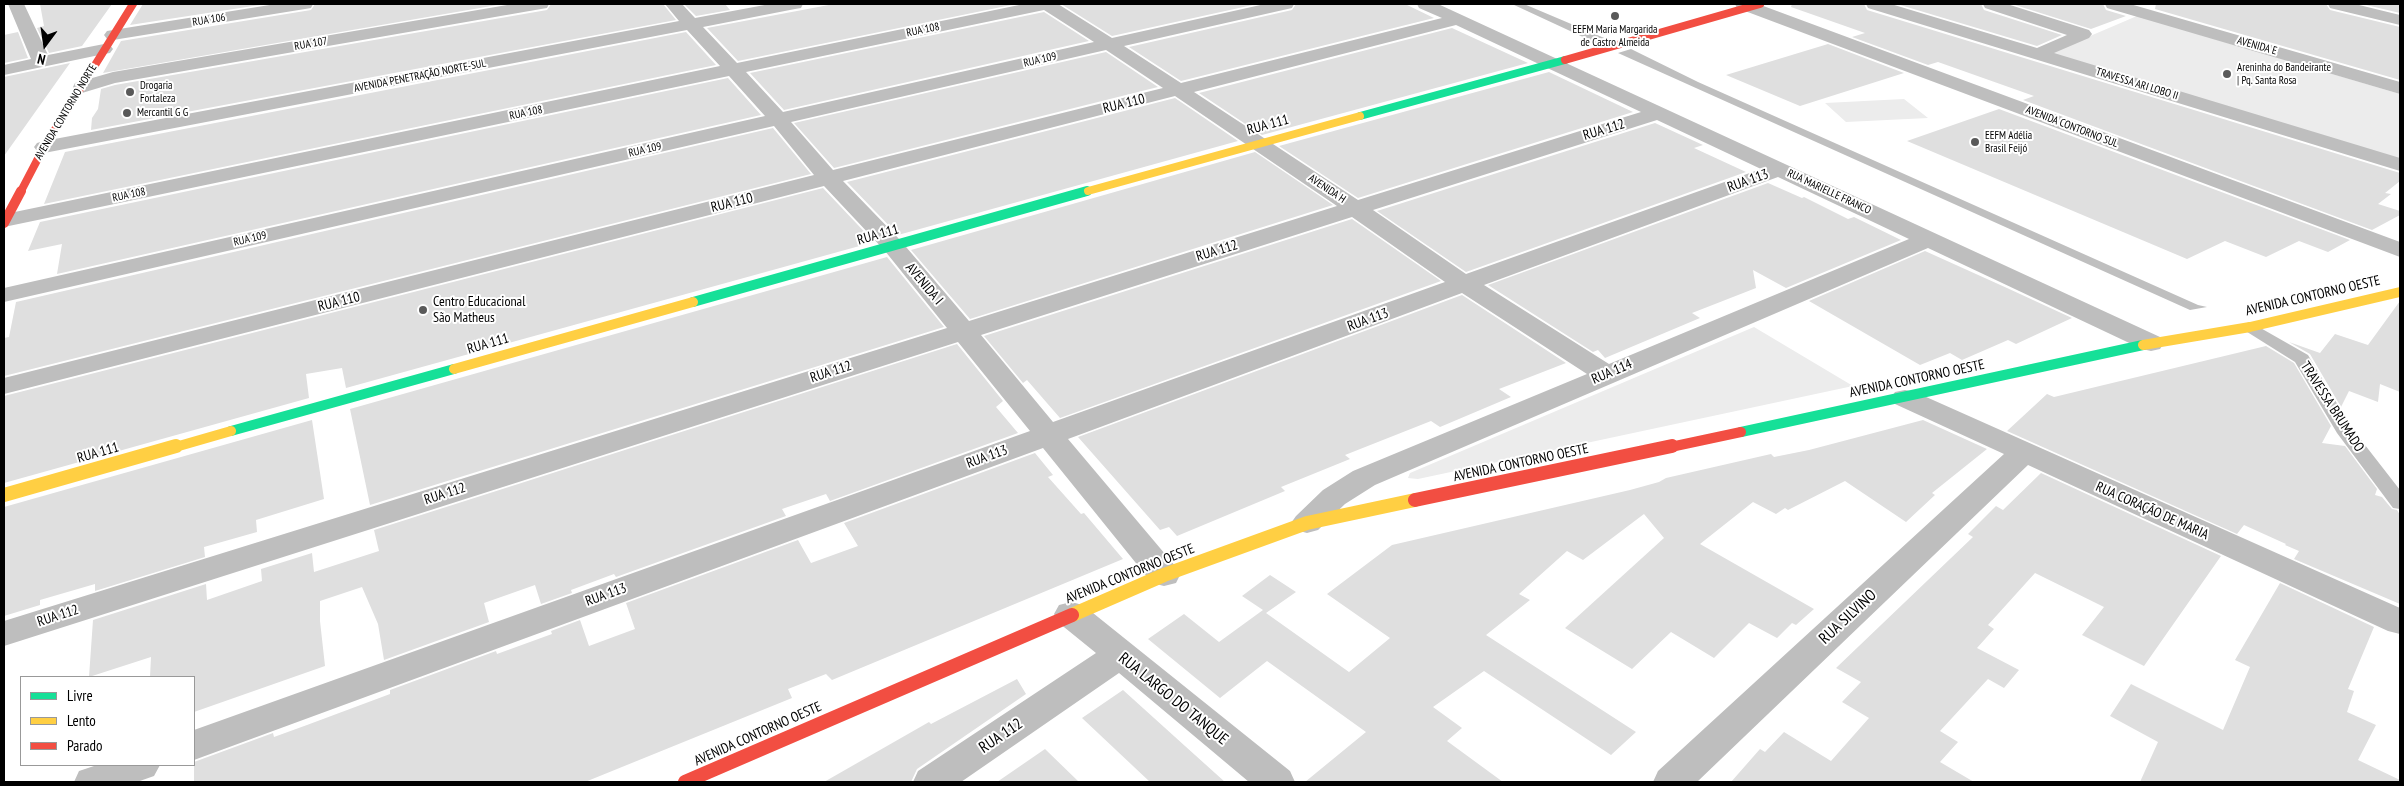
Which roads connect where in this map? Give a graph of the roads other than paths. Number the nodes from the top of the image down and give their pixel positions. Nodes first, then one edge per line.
1 (16, 4) edge
2 (133, 4) edge
3 (305, 4) edge
4 (541, 4) edge
5 (673, 4) edge
6 (795, 4) edge
7 (1047, 4) edge
8 (1286, 4) edge
9 (1426, 4) edge
10 (1755, 4) edge
11 (1874, 4) edge
12 (1991, 4) edge
13 (2113, 4) edge
14 (2336, 4) edge
15 (1459, 20) junction
16 (2400, 20) edge
17 (691, 24) junction
18 (108, 42) junction
19 (1108, 44) junction
20 (2038, 54) junction
21 (42, 62) junction
22 (1552, 63) junction
23 (4, 70) edge
24 (732, 70) junction
25 (82, 87) junction
26 (2400, 88) edge
27 (1179, 90) junction
28 (1658, 113) junction
29 (779, 120) junction
30 (1260, 143) junction
31 (44, 147) junction
32 (2400, 165) edge
33 (1780, 169) junction
34 (830, 179) junction
35 (1356, 208) junction
36 (4, 222) edge
37 (2400, 238) edge
38 (1929, 239) junction
39 (893, 246) junction
40 (2400, 250) edge
41 (1466, 285) junction
42 (2400, 292) edge
43 (4, 294) edge
44 (2250, 326) junction
45 (962, 331) junction
46 (2151, 343) junction
47 (1607, 375) junction
48 (4, 386) edge
49 (1905, 398) junction
50 (1049, 436) junction
51 (2023, 453) junction
52 (4, 495) edge
53 (2400, 503) edge
54 (1307, 523) junction
55 (1164, 575) junction
56 (1071, 614) junction
57 (2400, 622) edge
58 (4, 634) edge
59 (1119, 655) junction
60 (195, 745) edge
61 (138, 766) edge
62 (92, 782) edge
63 (685, 782) edge
64 (932, 782) edge
65 (1276, 782) edge
66 (1672, 782) edge

1 - 21 street
2 - 18 street, AVENIDA CONTORNO NORTE
3 - 18 street, RUA 106
4 - 25 street, RUA 107
5 - 17 street, AVENIDA I
6 - 17 street, AVENIDA PENETRAÇÃO NORTE-SUL
7 - 19 street, AVENIDA H
7 - 24 street, RUA 108
8 - 19 street, RUA 109
9 - 15 street, RUA MARIELLE FRANCO
10 - 22 street, RUA 111
10 - 37 street, AVENIDA CONTORNO SUL
10 - 40 street, AVENIDA CONTORNO SUL
11 - 20 street, TRAVESSA ARI LOBO II
12 - 20 street
13 - 26 street, AVENIDA E
14 - 16 street
15 - 22 street, RUA MARIELLE FRANCO
15 - 27 street, RUA 110
17 - 24 street, AVENIDA I
17 - 31 street, AVENIDA PENETRAÇÃO NORTE-SUL
18 - 21 street, RUA 106
18 - 25 street, AVENIDA CONTORNO NORTE
19 - 27 street, AVENIDA H
19 - 29 street, RUA 109
20 - 32 street, TRAVESSA ARI LOBO II
21 - 23 street, RUA 106
22 - 28 street, RUA MARIELLE FRANCO
22 - 30 street, RUA 111
24 - 29 street, AVENIDA I
24 - 36 street, RUA 108
25 - 31 street, AVENIDA CONTORNO NORTE
27 - 30 street, AVENIDA H
27 - 34 street, RUA 110
28 - 33 street, RUA MARIELLE FRANCO
28 - 35 street, RUA 112
29 - 34 street, AVENIDA I
29 - 43 street, RUA 109
30 - 35 street, AVENIDA H
30 - 39 street, RUA 111
31 - 36 street, AVENIDA CONTORNO NORTE
33 - 38 street, RUA MARIELLE FRANCO
33 - 41 street, RUA 113
34 - 39 street, AVENIDA I
34 - 48 street, RUA 110
35 - 41 street, AVENIDA H
35 - 45 street, RUA 112
38 - 46 street, RUA MARIELLE FRANCO
38 - 47 street, RUA 114
39 - 45 street, AVENIDA I
39 - 52 street, RUA 111
41 - 47 street, AVENIDA H
41 - 50 street, RUA 113
42 - 44 street, AVENIDA CONTORNO OESTE
44 - 46 street, AVENIDA CONTORNO OESTE
44 - 53 lane, TRAVESSA BRUMADO
45 - 50 street, AVENIDA I
45 - 58 street, RUA 112
46 - 49 street, AVENIDA CONTORNO OESTE
47 - 54 street, RUA 114
49 - 51 street, RUA CORAÇÃO DE MARIA
49 - 54 street, AVENIDA CONTORNO OESTE
50 - 55 street, AVENIDA I
50 - 60 street, RUA 113
51 - 57 street, RUA CORAÇÃO DE MARIA
51 - 66 street, RUA SILVINO
54 - 55 street, AVENIDA CONTORNO OESTE
55 - 56 street, AVENIDA CONTORNO OESTE
56 - 59 street, RUA LARGO DO TANQUE
56 - 63 street, AVENIDA CONTORNO OESTE
59 - 64 street, RUA 112
59 - 65 street, RUA LARGO DO TANQUE
61 - 62 street

